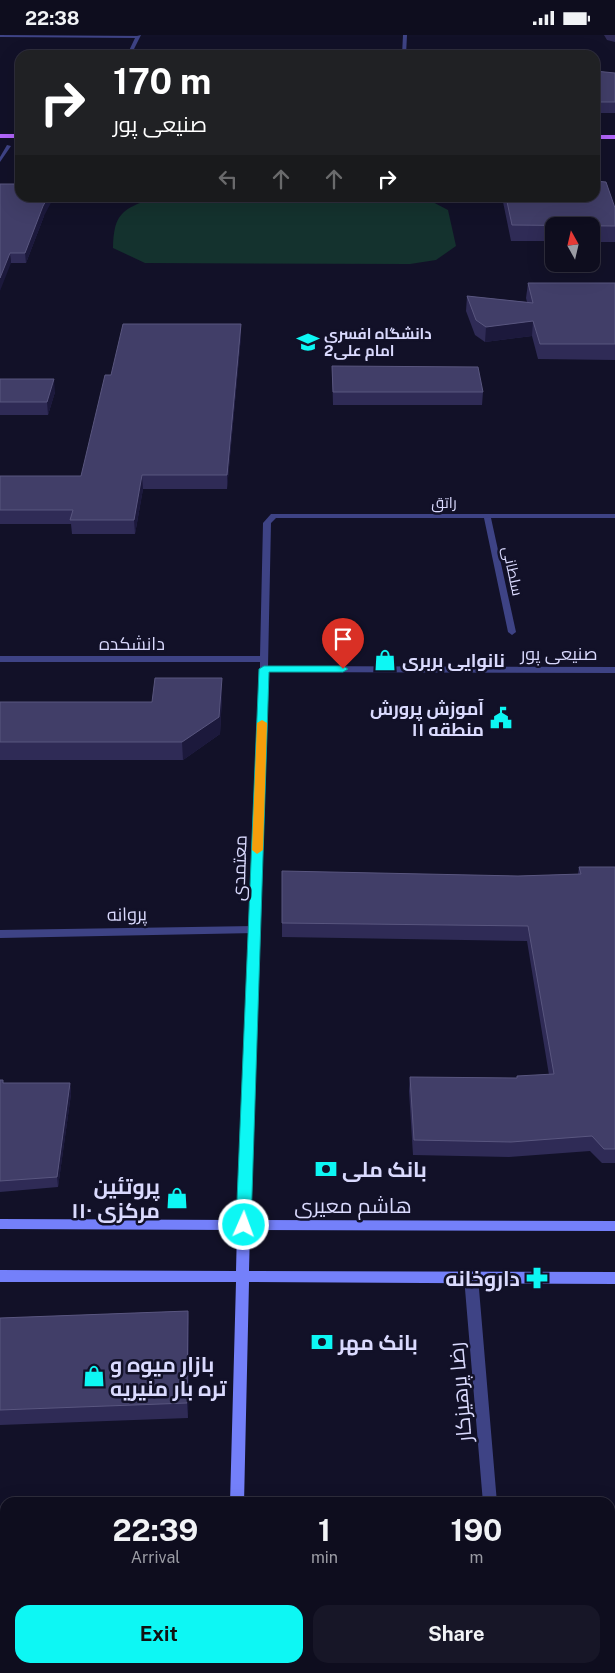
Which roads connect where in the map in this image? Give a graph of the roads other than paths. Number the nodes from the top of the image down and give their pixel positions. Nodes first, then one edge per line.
1 (405, 35) edge
2 (0, 36) edge
3 (138, 36) edge
4 (131, 50) edge
5 (404, 50) edge
6 (0, 136) edge
7 (15, 136) edge
8 (600, 137) edge
9 (615, 137) edge
10 (9, 146) dead end
11 (0, 161) edge
12 (274, 516) joint
13 (487, 516) junction
14 (615, 516) edge
15 (512, 632) dead end
16 (0, 659) edge
17 (264, 664) junction
18 (615, 670) edge
19 (254, 930) junction
20 (0, 934) edge
21 (0, 1224) edge
22 (244, 1225) junction
23 (615, 1226) edge
24 (0, 1276) edge
25 (242, 1277) junction
26 (471, 1277) junction
27 (615, 1277) edge
28 (237, 1497) edge
29 (489, 1497) edge

1 - 5 street
2 - 3 street
3 - 4 street
6 - 7 main road
8 - 9 main road
10 - 11 street
12 - 13 street, راتق
12 - 17 street, معتمدی
13 - 14 street, راتق
13 - 15 street, سلطانی
16 - 17 street, دانشکده
17 - 18 street, صنیعی پور
17 - 19 main road, معتمدی
19 - 20 street, پروانه
19 - 22 main road, معتمدی
21 - 22 main road, هاشم معیری
22 - 23 main road, هاشم معیری
22 - 25 main road, معتمدی
24 - 25 main road
25 - 26 main road
25 - 28 main road, معتمدی
26 - 27 main road
26 - 29 street, رضا پرهیزکار

